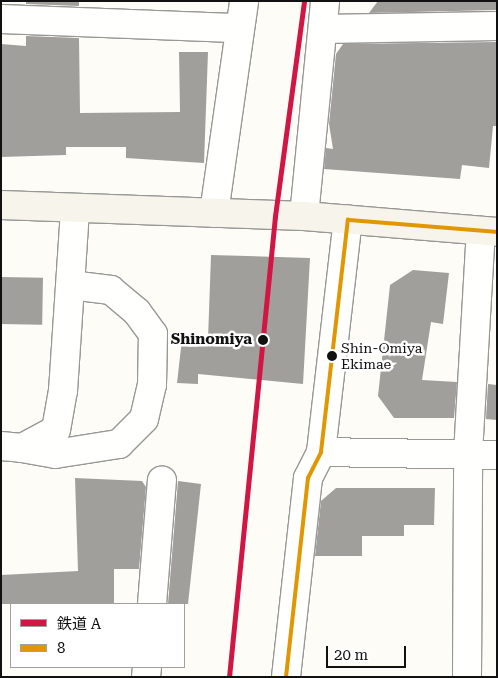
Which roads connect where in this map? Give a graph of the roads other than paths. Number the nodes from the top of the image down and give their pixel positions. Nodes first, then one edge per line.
1 (244, 1) edge
2 (325, 1) edge
3 (1, 19) edge
4 (497, 26) edge
5 (240, 28) junction
6 (323, 29) junction
7 (1, 205) edge
8 (76, 208) junction
9 (214, 213) junction
10 (304, 216) junction
11 (348, 220) junction
12 (489, 231) edge
13 (70, 285) junction
14 (12, 447) edge
15 (321, 452) junction
16 (468, 454) junction
17 (497, 455) edge
18 (162, 480) dead end
19 (152, 603) edge
20 (286, 677) edge
21 (468, 677) edge

1 - 5 street
2 - 6 street
3 - 5 street
4 - 6 street
5 - 9 street
6 - 10 street
7 - 8 street
8 - 9 street
8 - 13 street
9 - 10 street
10 - 11 street
11 - 12 street
11 - 15 street
12 - 16 street
13 - 14 street
13 - 14 street
15 - 16 street
15 - 20 street
16 - 17 street
16 - 21 street
18 - 19 street

